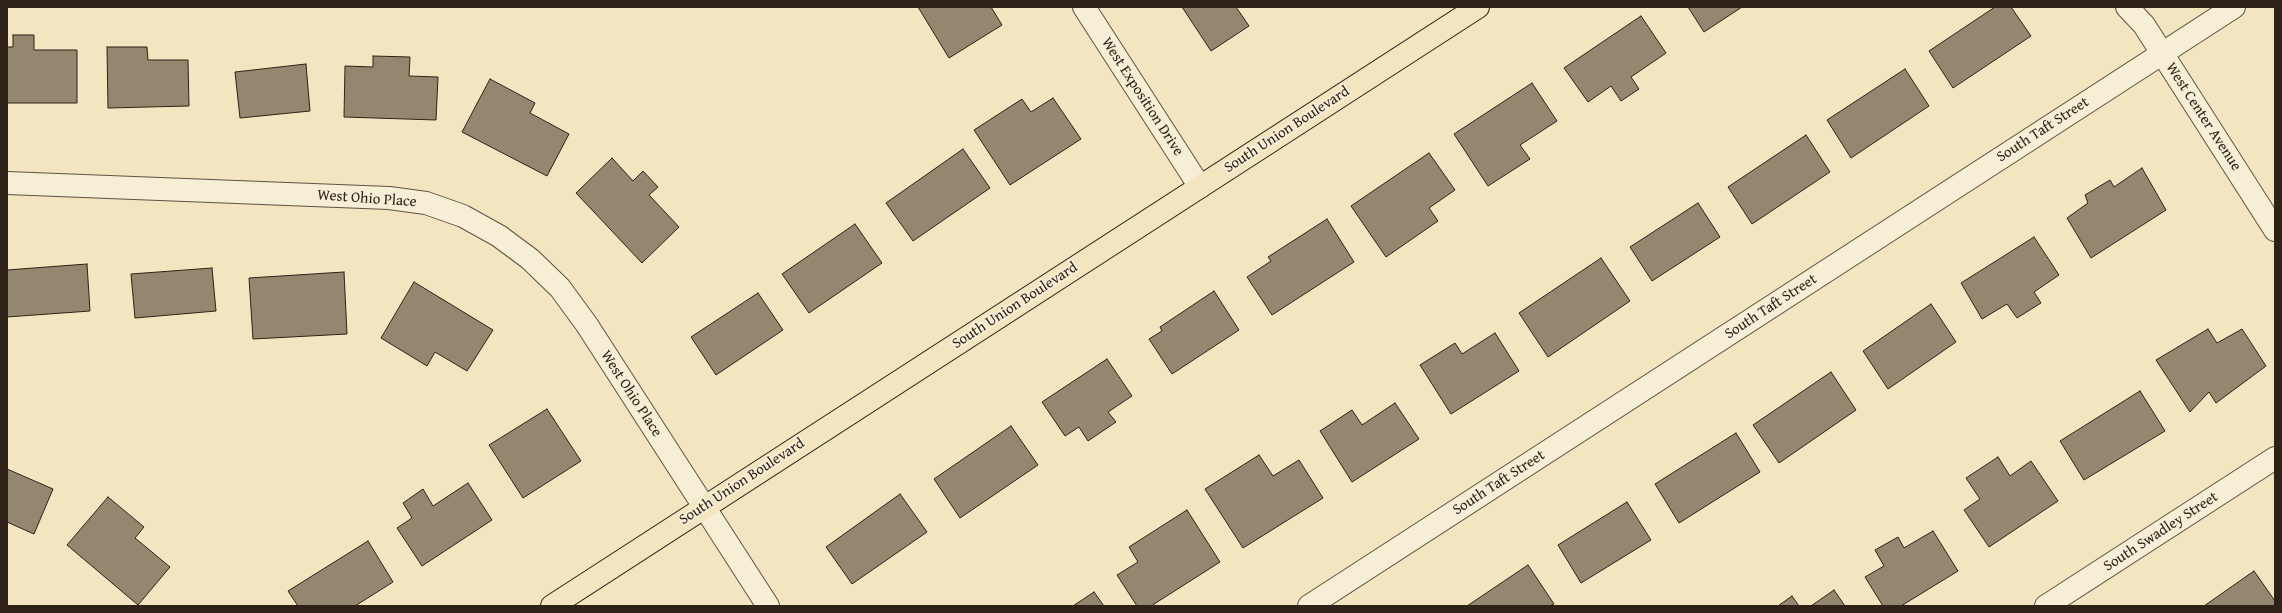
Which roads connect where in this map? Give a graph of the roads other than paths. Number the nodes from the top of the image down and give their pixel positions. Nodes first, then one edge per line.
1 (1084, 7) edge
2 (1478, 7) edge
3 (2127, 7) edge
4 (2234, 7) edge
5 (2162, 54) junction
6 (7, 182) edge
7 (1200, 187) junction
8 (2275, 230) edge
9 (2275, 458) edge
10 (704, 507) junction
11 (552, 606) edge
12 (768, 606) edge
13 (1309, 606) edge
14 (2046, 606) edge

1 - 7 street, West Exposition Drive
2 - 7 main road, South Union Boulevard
3 - 5 street, West Center Avenue
4 - 5 street, South Taft Street
5 - 8 street, West Center Avenue
5 - 13 street, South Taft Street
6 - 10 street, West Ohio Place
7 - 10 main road, South Union Boulevard
9 - 14 street, South Swadley Street
10 - 11 main road, South Union Boulevard
10 - 12 street, West Ohio Place

